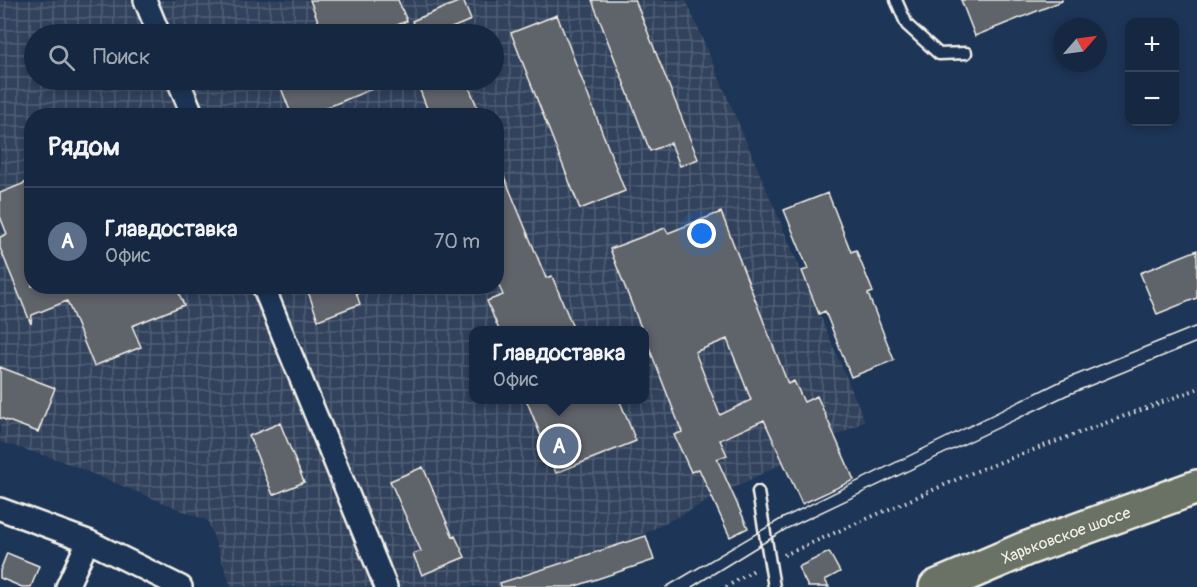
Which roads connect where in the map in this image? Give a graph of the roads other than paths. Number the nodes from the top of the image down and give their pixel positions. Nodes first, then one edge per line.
1 (145, 0) edge
2 (896, 0) edge
3 (155, 24) edge
4 (966, 53) dead end
5 (182, 90) edge
6 (190, 108) edge
7 (266, 294) edge
8 (1197, 487) edge
9 (758, 492) dead end
10 (0, 509) edge
11 (88, 541) junction
12 (67, 587) edge
13 (181, 587) edge
14 (386, 587) edge
15 (774, 587) edge
16 (936, 587) edge

1 - 3 street
2 - 4 lane
5 - 6 street
7 - 14 street
8 - 16 main road, Харьковское шоссе
9 - 15 lane
10 - 11 street
11 - 12 street
11 - 13 street

